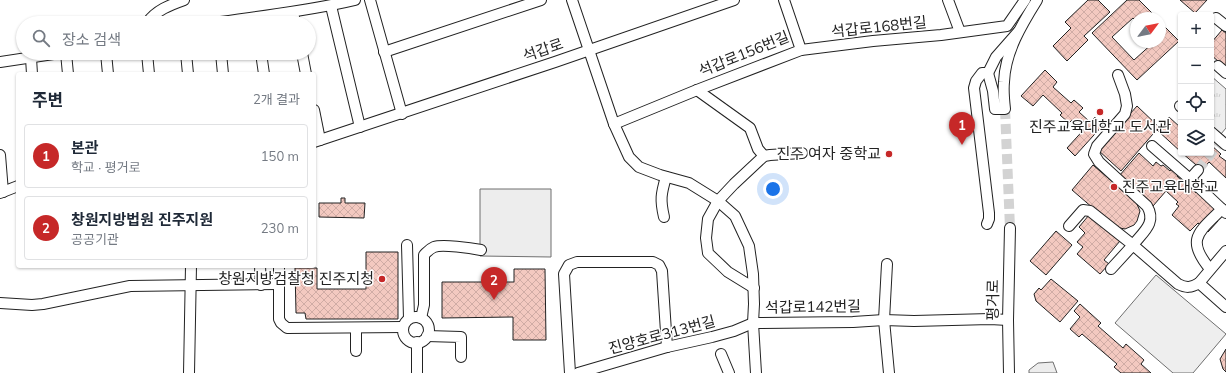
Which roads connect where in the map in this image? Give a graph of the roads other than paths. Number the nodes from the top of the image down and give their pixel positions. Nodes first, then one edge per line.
1 (184, 0) edge
2 (355, 0) edge
3 (370, 0) edge
4 (541, 0) edge
5 (572, 0) edge
6 (734, 0) edge
7 (784, 0) edge
8 (948, 0) edge
9 (1025, 0) edge
10 (1037, 0) edge
11 (331, 6) junction
12 (293, 12) junction
13 (153, 16) edge
14 (272, 16) edge
15 (294, 16) edge
16 (1216, 18) dead end
17 (1226, 26) edge
18 (960, 32) junction
19 (1018, 32) junction
20 (589, 50) junction
21 (801, 50) junction
22 (384, 52) junction
23 (16, 60) edge
24 (31, 60) edge
25 (67, 60) edge
26 (107, 60) edge
27 (148, 60) edge
28 (187, 60) edge
29 (221, 60) edge
30 (262, 60) edge
31 (303, 60) edge
32 (0, 62) edge
33 (32, 72) edge
34 (68, 72) edge
35 (108, 72) edge
36 (149, 72) edge
37 (188, 72) edge
38 (223, 72) edge
39 (264, 72) edge
40 (306, 72) edge
41 (988, 73) junction
42 (1118, 75) dead end
43 (696, 90) junction
44 (402, 114) junction
45 (614, 124) junction
46 (360, 127) junction
47 (316, 131) edge
48 (1214, 134) edge
49 (317, 141) edge
50 (1224, 141) edge
51 (1152, 146) dead end
52 (802, 153) dead end
53 (0, 155) edge
54 (764, 156) junction
55 (1198, 170) tunnel mouth
56 (666, 177) junction
57 (1190, 179) junction
58 (16, 187) edge
59 (2, 192) edge
60 (718, 201) junction
61 (1224, 211) edge
62 (664, 217) dead end
63 (987, 224) dead end
64 (1069, 226) dead end
65 (1010, 228) tunnel mouth
66 (407, 245) dead end
67 (1133, 245) junction
68 (481, 250) dead end
69 (1226, 251) edge
70 (886, 264) dead end
71 (191, 268) edge
72 (260, 268) edge
73 (279, 268) edge
74 (1111, 269) dead end
75 (1210, 269) junction
76 (1199, 283) junction
77 (279, 284) junction
78 (192, 285) junction
79 (261, 285) junction
80 (754, 288) junction
81 (0, 303) edge
82 (1226, 307) edge
83 (421, 318) junction
84 (884, 320) junction
85 (1008, 320) junction
86 (406, 323) junction
87 (753, 323) junction
88 (356, 328) junction
89 (427, 336) junction
90 (417, 342) junction
91 (667, 347) junction
92 (356, 351) dead end
93 (721, 354) dead end
94 (461, 356) dead end
95 (189, 373) edge
96 (417, 373) edge
97 (570, 373) edge
98 (578, 373) edge
99 (729, 373) edge
100 (756, 373) edge
101 (889, 373) edge
102 (1009, 373) edge

1 - 13 street
2 - 11 street
3 - 22 street
4 - 22 street
5 - 20 street, 석갑로142번길
6 - 20 street, 석갑로
7 - 21 street, 석갑로156번길
8 - 18 street
9 - 18 street, 석갑로168번길
10 - 19 street
11 - 12 street
11 - 46 street
12 - 14 street
12 - 15 street
16 - 17 street
18 - 21 street, 석갑로168번길
19 - 41 street
19 - 41 street
20 - 44 street, 석갑로
20 - 45 street, 석갑로142번길
21 - 43 street, 석갑로156번길
22 - 44 street
23 - 32 street
24 - 33 street
25 - 34 street
26 - 35 street
27 - 36 street
28 - 37 street
29 - 38 street
30 - 39 street
31 - 40 street
41 - 63 street
42 - 67 street
43 - 45 street, 석갑로156번길
43 - 54 street, 석갑로156번길
44 - 46 street, 석갑로
45 - 56 street, 석갑로142번길
46 - 49 street, 석갑로
47 - 49 street, 석갑로
48 - 50 street
51 - 57 street
52 - 54 street
53 - 59 street
54 - 60 street, 석갑로142번길
55 - 57 street
56 - 60 street, 석갑로142번길
56 - 62 street
57 - 61 street
58 - 59 street
60 - 80 street, 석갑로142번길
60 - 80 street, 석갑로142번길
61 - 75 street
64 - 67 street
65 - 85 street, 평거로
66 - 86 street
67 - 74 street
67 - 76 street
68 - 83 street
69 - 75 street
70 - 84 street
71 - 78 street
72 - 79 street
73 - 77 street
75 - 76 street
76 - 82 street
77 - 79 street
77 - 88 street
78 - 79 street
78 - 81 street
78 - 95 street
80 - 87 street, 석갑로142번길
83 - 86 street
83 - 89 street
84 - 85 street, 석갑로142번길
84 - 87 street, 석갑로142번길
84 - 101 street
85 - 102 street, 평거로
86 - 88 street
86 - 90 street
87 - 91 street, 진양호로313번길
87 - 100 street
88 - 92 street
89 - 90 street
89 - 94 street
90 - 96 street
91 - 97 street
91 - 98 street, 진양호로313번길
93 - 99 street

